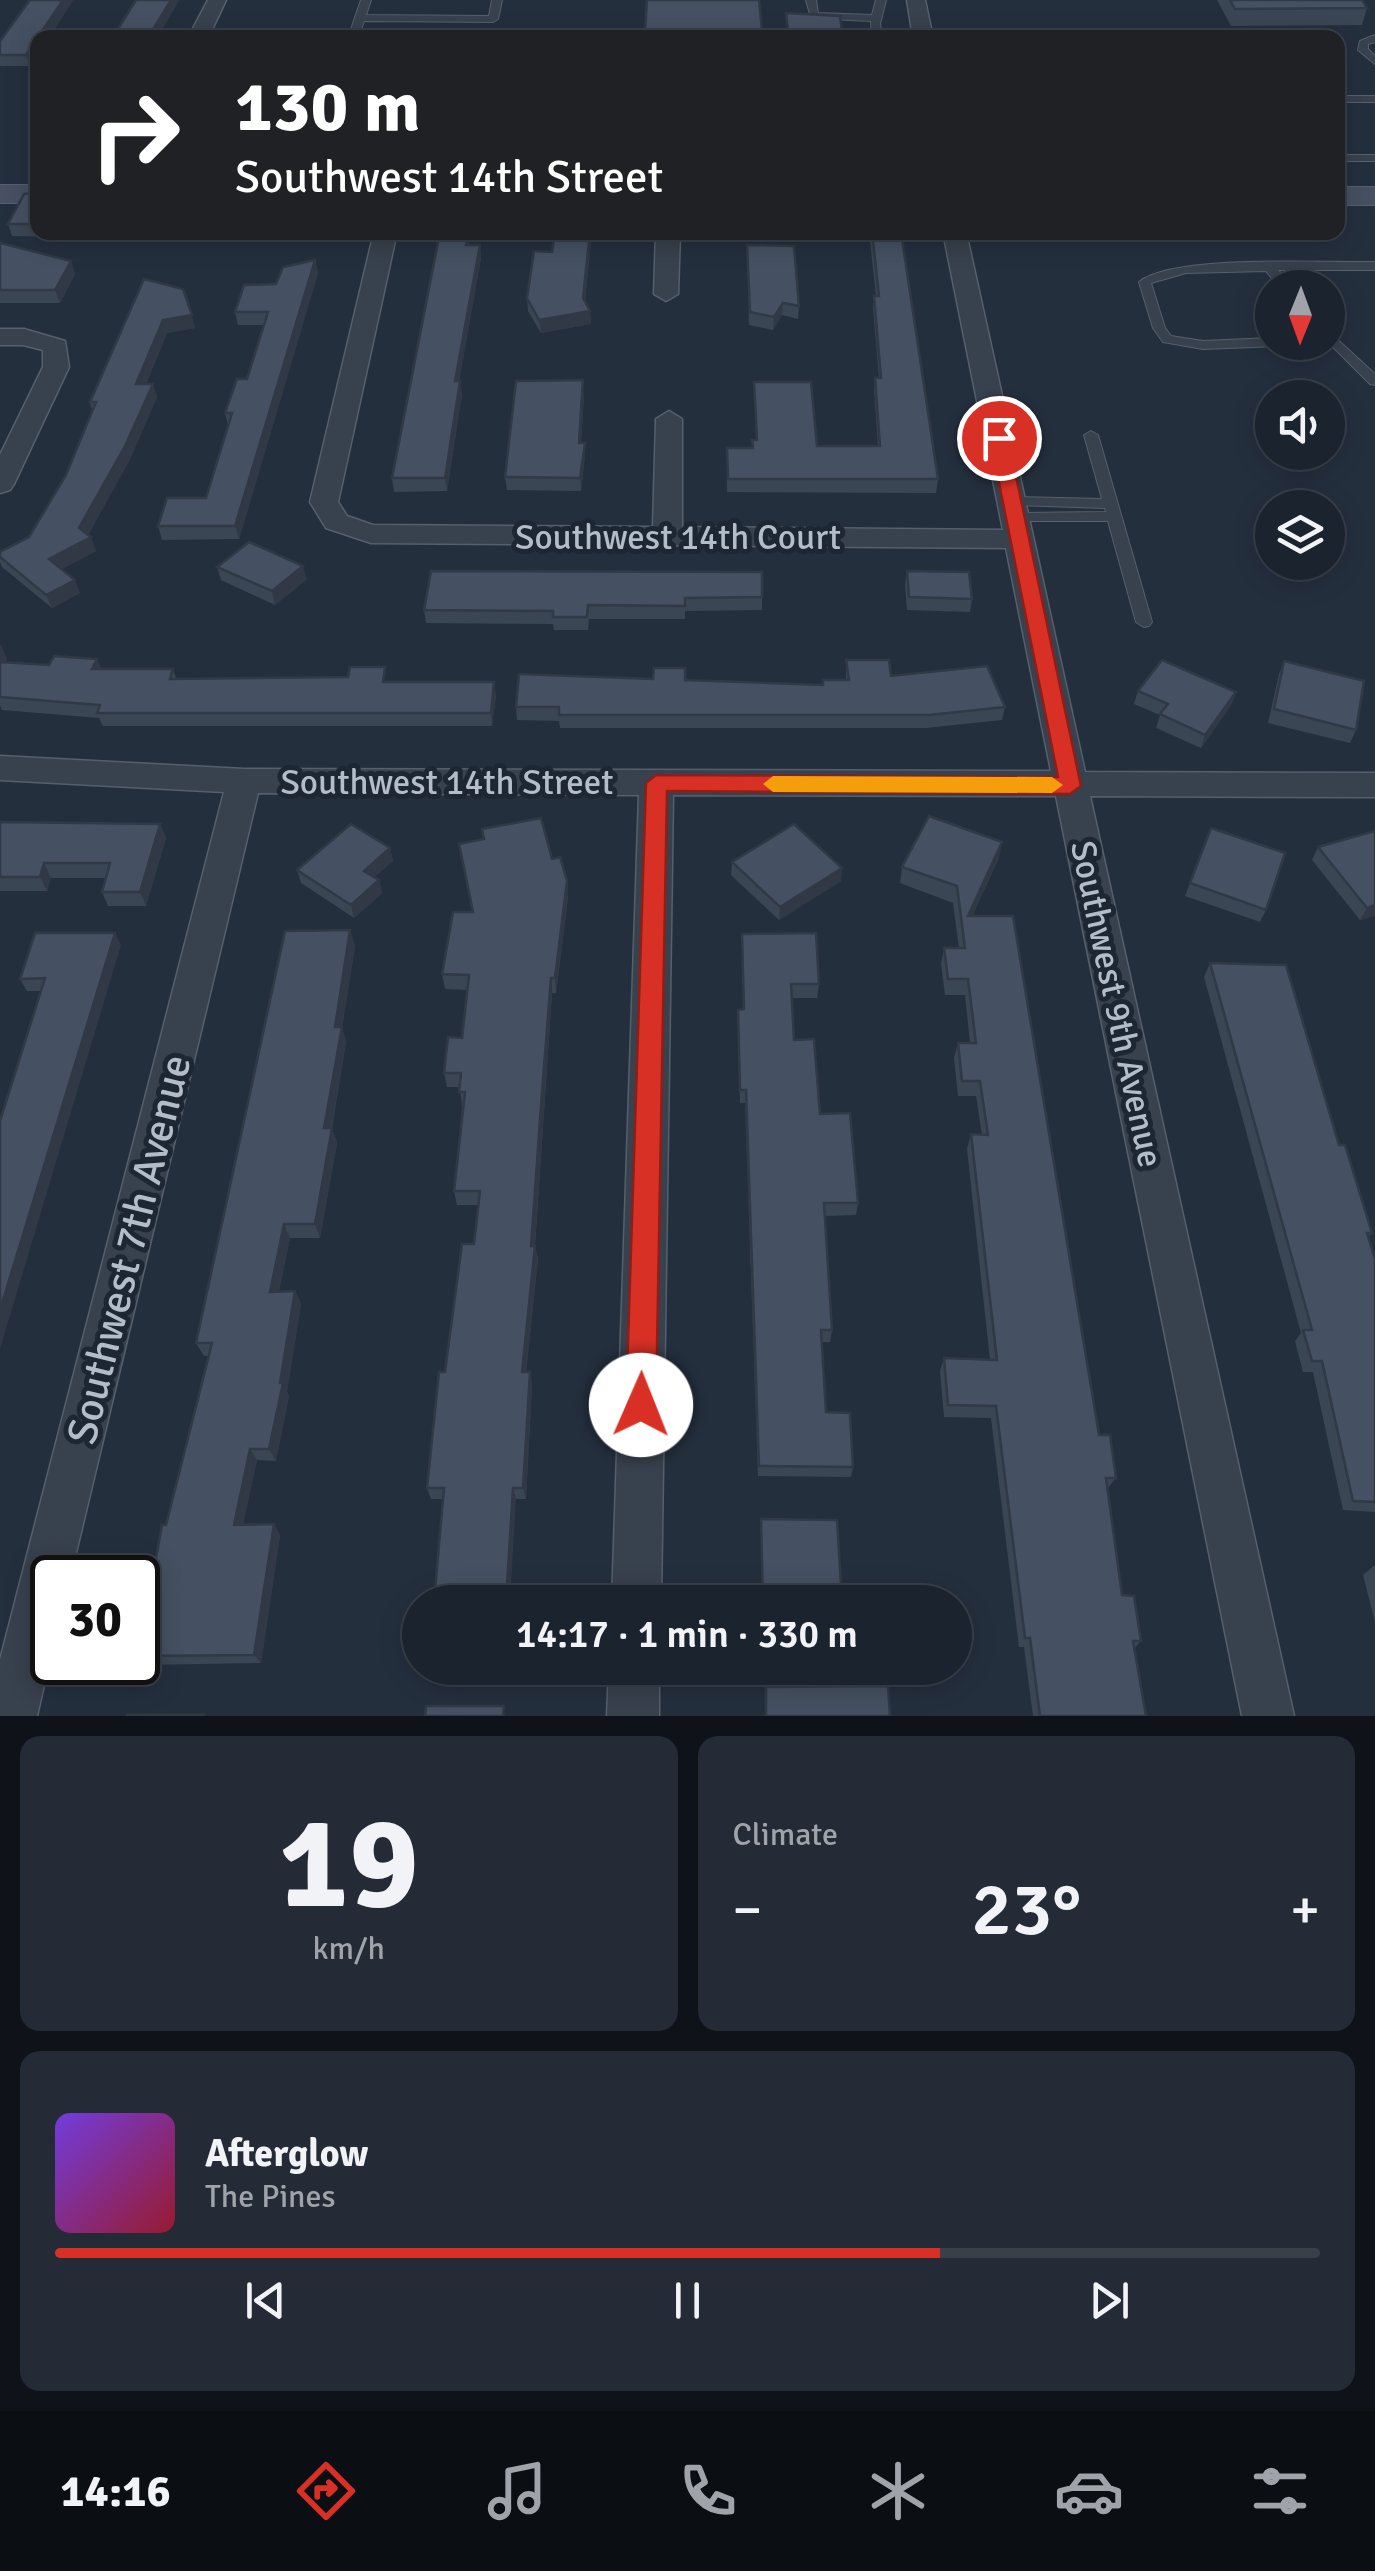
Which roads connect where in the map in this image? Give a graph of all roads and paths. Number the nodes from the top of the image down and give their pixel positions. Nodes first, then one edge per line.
1 (216, 0) edge
2 (366, 0) edge
3 (497, 0) edge
4 (810, 0) edge
5 (864, 0) edge
6 (881, 0) edge
7 (916, 0) edge
8 (864, 17) junction
9 (360, 18) junction
10 (878, 18) junction
11 (202, 30) edge
12 (356, 30) edge
13 (878, 30) edge
14 (921, 30) edge
15 (1375, 38) edge
16 (1375, 61) edge
17 (1345, 99) edge
18 (1375, 99) edge
19 (1345, 158) edge
20 (1375, 158) edge
21 (0, 194) edge
22 (30, 194) edge
23 (1345, 196) edge
24 (1375, 196) edge
25 (384, 240) edge
26 (668, 240) edge
27 (956, 240) edge
28 (1375, 266) edge
29 (1269, 267) junction
30 (1272, 270) edge
31 (666, 294) dead end
32 (0, 337) edge
33 (1255, 343) edge
34 (1345, 354) edge
35 (1375, 382) edge
36 (670, 419) dead end
37 (1091, 435) dead end
38 (0, 484) edge
39 (1113, 510) junction
40 (1017, 519) junction
41 (666, 536) junction
42 (1144, 622) dead end
43 (0, 768) edge
44 (244, 782) junction
45 (656, 783) junction
46 (1070, 786) junction
47 (1375, 786) edge
48 (636, 1585) edge
49 (634, 1685) edge
50 (11, 1716) edge
51 (633, 1716) edge
52 (1268, 1716) edge

1 - 11 street
2 - 9 lane
3 - 9 lane
4 - 8 lane
5 - 8 lane
6 - 10 lane
7 - 14 street
8 - 10 lane
9 - 12 lane
10 - 13 lane
15 - 16 lane
17 - 18 lane
19 - 20 lane
21 - 22 street
23 - 24 street
25 - 41 street, Southwest 14th Court
26 - 31 street
27 - 40 street, Southwest 9th Avenue
28 - 29 lane
29 - 30 lane
29 - 33 lane
32 - 38 street
34 - 35 lane
36 - 41 street
37 - 39 lane
39 - 40 lane
39 - 42 lane
40 - 41 street, Southwest 14th Court
40 - 46 street, Southwest 9th Avenue
43 - 44 street, Southwest 14th Street
44 - 45 street, Southwest 14th Street
44 - 50 street, Southwest 7th Avenue
45 - 46 street, Southwest 14th Street
45 - 48 street
46 - 47 street, Southwest 14th Street
46 - 52 street, Southwest 9th Avenue
49 - 51 street

